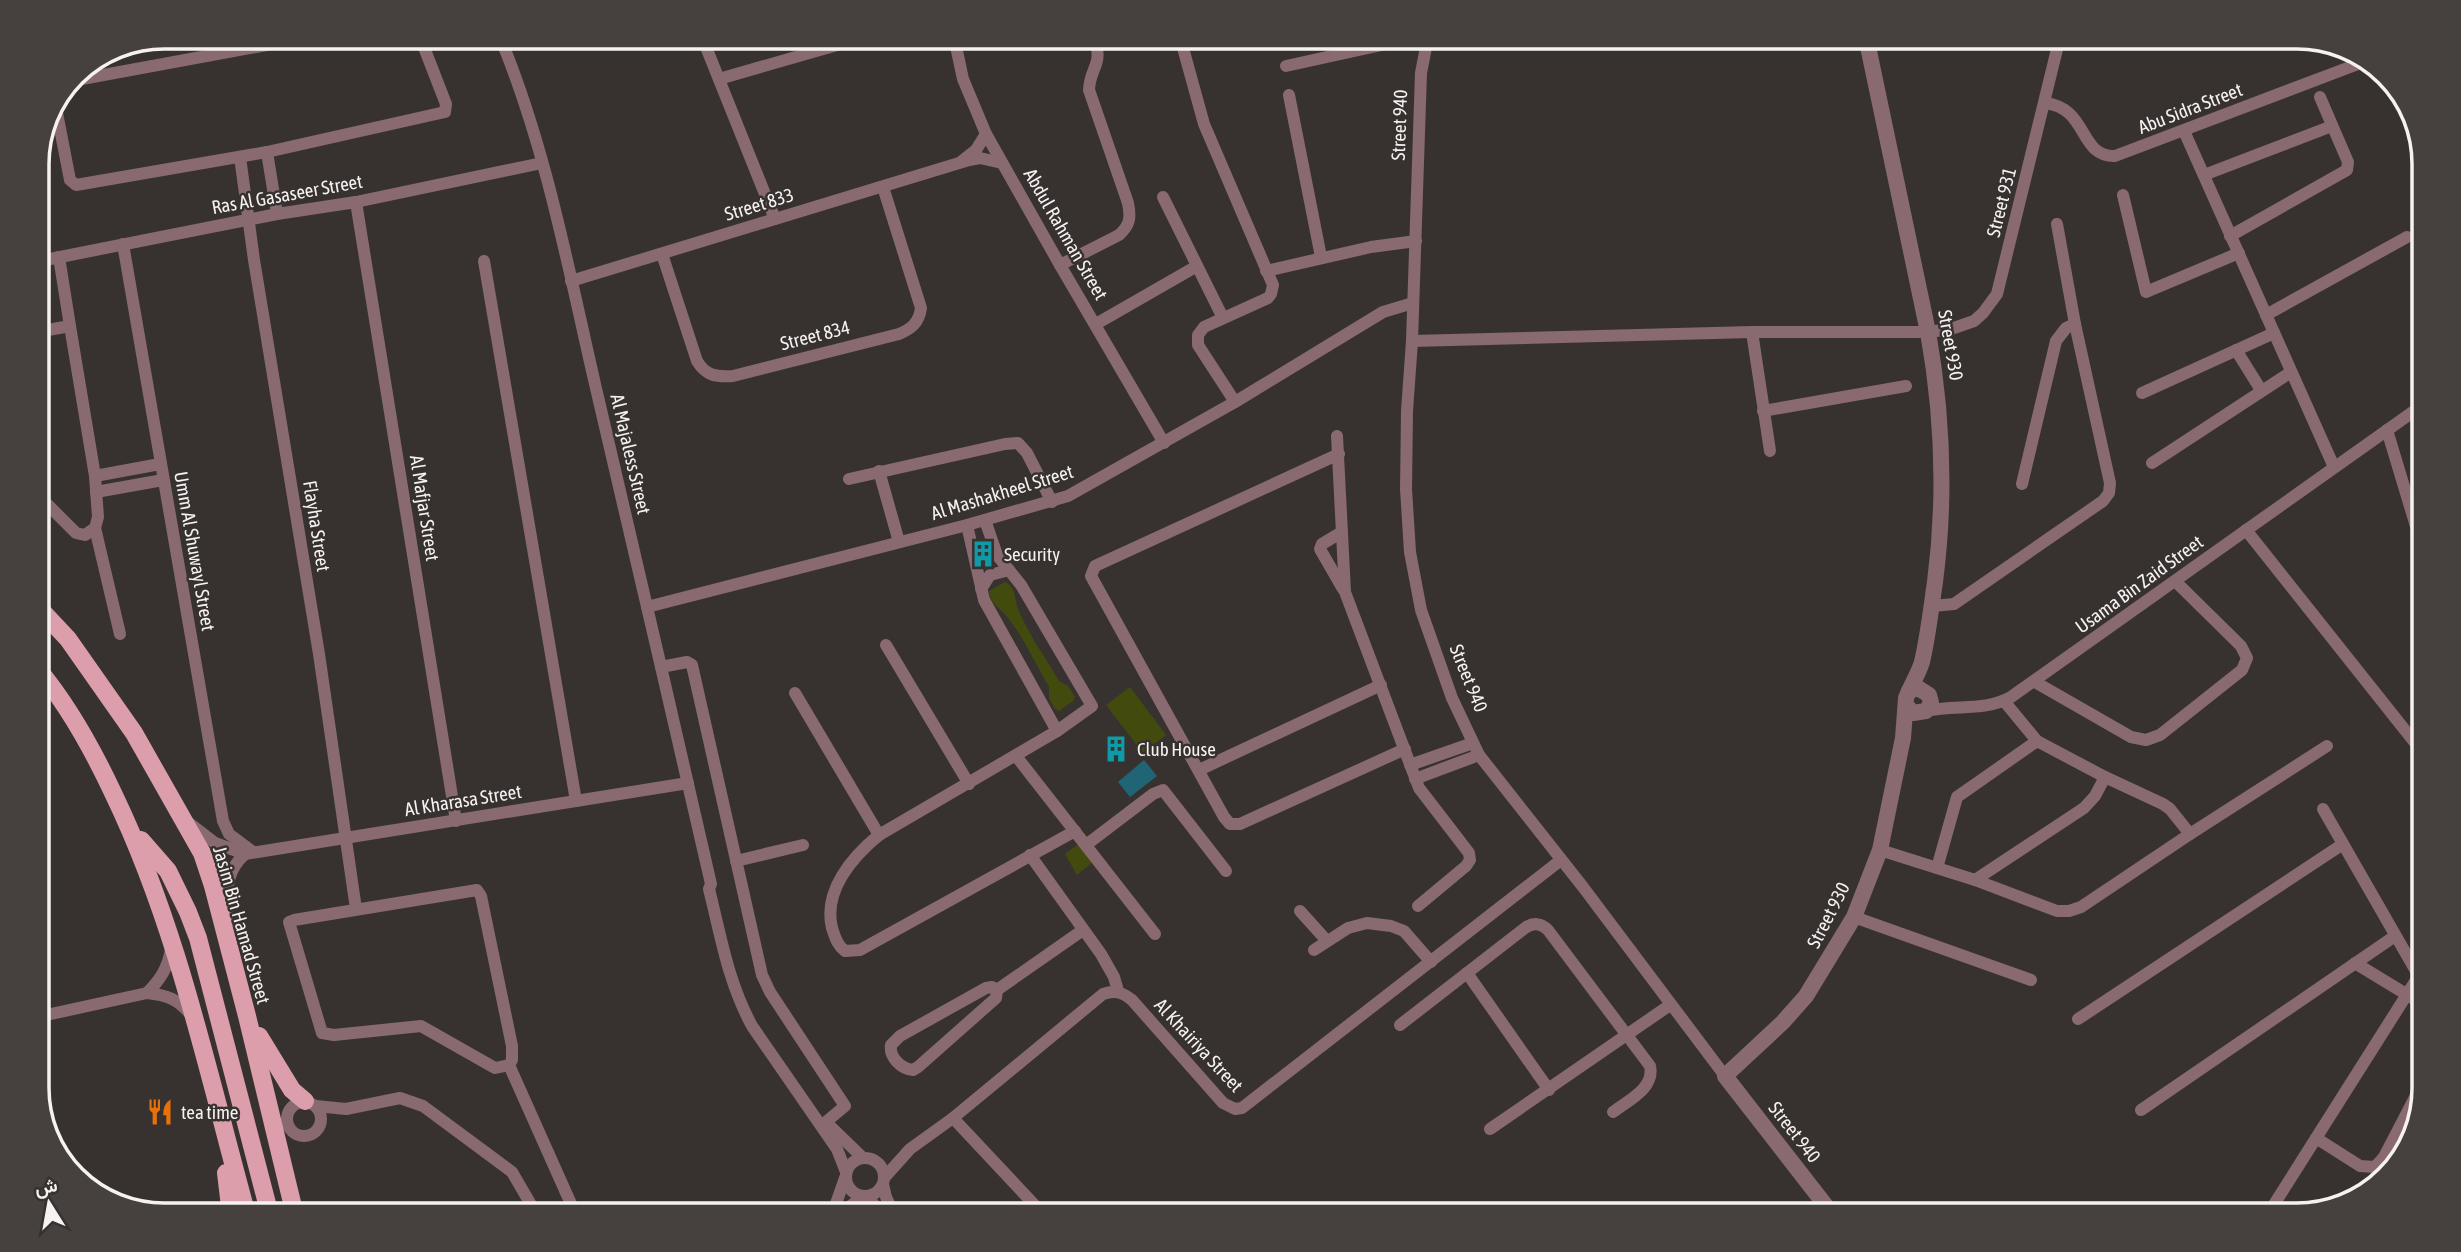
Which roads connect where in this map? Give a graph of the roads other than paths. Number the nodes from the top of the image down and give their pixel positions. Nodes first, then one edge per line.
1 (245, 49) edge
2 (425, 49) edge
3 (505, 49) edge
4 (707, 49) edge
5 (823, 49) edge
6 (957, 49) edge
7 (1097, 49) edge
8 (1183, 49) edge
9 (1363, 49) edge
10 (1426, 49) edge
11 (1869, 49) edge
12 (2057, 49) edge
13 (2356, 65) edge
14 (1286, 66) dead end
15 (88, 78) edge
16 (719, 79) junction
17 (1289, 95) dead end
18 (2320, 97) dead end
19 (2045, 103) junction
20 (58, 120) edge
21 (2332, 126) junction
22 (2184, 131) junction
23 (986, 134) junction
24 (267, 152) junction
25 (240, 157) junction
26 (542, 163) junction
27 (959, 163) junction
28 (1002, 163) junction
29 (2204, 175) junction
30 (883, 187) junction
31 (2123, 195) dead end
32 (1163, 197) dead end
33 (356, 202) junction
34 (277, 214) junction
35 (775, 219) junction
36 (250, 220) junction
37 (2057, 224) dead end
38 (2230, 236) junction
39 (2407, 237) dead end
40 (1416, 241) junction
41 (123, 244) junction
42 (2238, 253) junction
43 (662, 254) junction
44 (59, 257) junction
45 (1321, 257) junction
46 (49, 258) edge
47 (484, 261) dead end
48 (1060, 265) junction
49 (1197, 267) junction
50 (1266, 271) junction
51 (571, 281) junction
52 (1413, 303) junction
53 (2266, 315) junction
54 (1223, 318) junction
55 (1096, 324) junction
56 (2075, 324) junction
57 (70, 326) junction
58 (49, 330) edge
59 (1752, 332) junction
60 (1928, 332) junction
61 (2274, 333) junction
62 (1412, 341) junction
63 (2236, 350) junction
64 (2291, 372) junction
65 (1906, 386) dead end
66 (2261, 390) junction
67 (2142, 393) dead end
68 (1235, 402) junction
69 (1763, 411) junction
70 (2412, 412) edge
71 (2387, 430) junction
72 (1337, 436) dead end
73 (1164, 443) junction
74 (1770, 451) dead end
75 (1339, 454) junction
76 (2152, 463) dead end
77 (160, 464) junction
78 (2334, 467) junction
79 (879, 471) junction
80 (95, 476) junction
81 (849, 479) dead end
82 (163, 480) junction
83 (2022, 484) dead end
84 (96, 492) junction
85 (1052, 502) junction
86 (49, 507) edge
87 (2412, 513) edge
88 (985, 520) junction
89 (967, 525) junction
90 (95, 528) junction
91 (2246, 530) junction
92 (1342, 532) junction
93 (899, 542) junction
94 (1009, 570) junction
95 (2176, 582) junction
96 (981, 589) junction
97 (1345, 592) junction
98 (1932, 606) junction
99 (647, 607) junction
100 (49, 619) edge
101 (120, 634) dead end
102 (886, 645) dead end
103 (1921, 664) junction
104 (661, 667) junction
105 (49, 682) edge
106 (2035, 682) junction
107 (1381, 685) junction
108 (795, 693) dead end
109 (1928, 693) junction
110 (2004, 701) junction
111 (1915, 705) junction
112 (1957, 706) junction
113 (1057, 732) junction
114 (2412, 739) edge
115 (2037, 741) junction
116 (2327, 746) dead end
117 (1405, 749) junction
118 (1476, 749) junction
119 (1016, 756) junction
120 (1410, 765) junction
121 (1199, 770) junction
122 (2105, 777) junction
123 (1415, 779) junction
124 (688, 783) junction
125 (969, 784) junction
126 (576, 801) junction
127 (2323, 808) dead end
128 (184, 819) junction
129 (456, 821) junction
130 (129, 826) junction
131 (1075, 831) junction
132 (2190, 834) junction
133 (879, 835) junction
134 (345, 839) junction
135 (2343, 844) junction
136 (803, 845) dead end
137 (1086, 845) junction
138 (1880, 850) junction
139 (249, 853) junction
140 (1030, 855) junction
141 (1561, 860) junction
142 (736, 861) junction
143 (1937, 868) junction
144 (1226, 871) dead end
145 (1975, 880) junction
146 (711, 884) junction
147 (1418, 906) dead end
148 (356, 909) junction
149 (1300, 911) dead end
150 (1854, 917) junction
151 (1083, 930) junction
152 (1155, 934) dead end
153 (2395, 936) junction
154 (226, 938) junction
155 (172, 942) junction
156 (1327, 942) junction
157 (1314, 950) dead end
158 (1431, 962) junction
159 (2355, 963) junction
160 (2412, 965) edge
161 (1467, 973) junction
162 (2031, 980) dead end
163 (997, 990) junction
164 (2412, 990) edge
165 (1118, 991) junction
166 (147, 993) junction
167 (2407, 995) junction
168 (2412, 998) edge
169 (1670, 1004) junction
170 (49, 1014) edge
171 (247, 1016) junction
172 (2078, 1019) dead end
173 (194, 1020) junction
174 (1400, 1025) dead end
175 (1627, 1036) junction
176 (509, 1065) junction
177 (1725, 1076) junction
178 (1549, 1090) junction
179 (311, 1103) junction
180 (2410, 1106) edge
181 (346, 1109) junction
182 (2141, 1110) dead end
183 (1613, 1112) dead end
184 (953, 1118) junction
185 (827, 1121) junction
186 (321, 1122) junction
187 (1490, 1129) dead end
188 (2316, 1138) junction
189 (910, 1149) junction
190 (229, 1152) junction
191 (868, 1159) junction
192 (846, 1175) junction
193 (884, 1181) junction
194 (864, 1197) junction
195 (230, 1203) edge
196 (244, 1203) edge
197 (267, 1203) edge
198 (292, 1203) edge
199 (530, 1203) edge
200 (571, 1203) edge
201 (836, 1203) edge
202 (856, 1203) edge
203 (871, 1203) edge
204 (889, 1203) edge
205 (1033, 1203) edge
206 (1824, 1203) edge
207 (2275, 1203) edge

1 - 15 street
2 - 24 street
3 - 26 street, Al Majaless Street
4 - 16 street
5 - 16 street
6 - 23 street, Abdul Rahman Street
7 - 48 street
8 - 50 street
9 - 14 street
10 - 40 street, Street 940
11 - 60 street, Street 930
12 - 19 street, Street 931
13 - 22 street, Abu Sidra Street
16 - 35 street
17 - 45 street
18 - 21 street
19 - 22 street, Abu Sidra Street
19 - 60 street, Street 931
20 - 25 street
21 - 29 street
21 - 38 street
22 - 29 street
23 - 27 street, Street 833
23 - 28 street, Abdul Rahman Street
24 - 25 street
24 - 34 street
25 - 36 street, Flayha Street
26 - 33 street, Ras Al Gasaseer Street
26 - 51 street, Al Majaless Street
27 - 28 street, Street 833
27 - 30 street, Street 833
28 - 48 street, Abdul Rahman Street
29 - 38 street
30 - 35 street, Street 833
30 - 43 street, Street 834
31 - 42 street
32 - 49 street
33 - 34 street, Ras Al Gasaseer Street
33 - 129 street, Al Mafjar Street
34 - 36 street, Ras Al Gasaseer Street
35 - 43 street, Street 833
36 - 41 street, Ras Al Gasaseer Street
36 - 134 street, Flayha Street
37 - 56 street
38 - 42 street
39 - 53 street
40 - 45 street
40 - 52 street, Street 940
41 - 44 street, Ras Al Gasaseer Street
41 - 77 street, Umm Al Shuwayl Street
42 - 53 street
43 - 51 street, Street 833
44 - 46 street, Ras Al Gasaseer Street
44 - 57 street
45 - 50 street
47 - 126 street
48 - 55 street, Abdul Rahman Street
49 - 54 street
49 - 55 street
50 - 54 street
51 - 99 street, Al Majaless Street
52 - 62 street, Street 940
52 - 68 street, Al Mashakheel Street
53 - 61 street
54 - 68 street
55 - 73 street, Abdul Rahman Street
56 - 83 street
56 - 98 street
57 - 58 street
57 - 80 street
59 - 60 street, Street 931
59 - 62 street, Street 931
59 - 69 street
60 - 98 street, Street 930
61 - 63 street
61 - 64 street
62 - 118 street, Street 940
63 - 66 street
63 - 67 street
64 - 66 street
64 - 78 street
65 - 69 street
66 - 76 street
68 - 73 street, Al Mashakheel Street
69 - 74 street
70 - 71 street, Usama Bin Zaid Street
71 - 78 street, Usama Bin Zaid Street
71 - 87 street
72 - 75 street
73 - 85 street, Al Mashakheel Street
75 - 92 street
75 - 121 street
77 - 80 street
77 - 82 street, Umm Al Shuwayl Street
78 - 91 street, Usama Bin Zaid Street
79 - 81 street
79 - 85 street
79 - 93 street
80 - 84 street
82 - 84 street
82 - 139 street, Umm Al Shuwayl Street
84 - 90 street
85 - 88 street, Al Mashakheel Street
86 - 90 street
88 - 89 street, Al Mashakheel Street
88 - 94 street
89 - 93 street, Al Mashakheel Street
89 - 96 street
90 - 101 street
91 - 95 street, Usama Bin Zaid Street
91 - 114 street
92 - 97 street
92 - 97 street
93 - 99 street, Al Mashakheel Street
94 - 96 street
94 - 113 street
95 - 106 street, Usama Bin Zaid Street
95 - 106 street
96 - 113 street
97 - 107 street
98 - 103 street, Street 930
99 - 104 street, Al Majaless Street
100 - 128 main road, Jasim Bin Hamad Street
102 - 125 street
103 - 109 street, Street 930
103 - 111 street, Street 930
104 - 124 street, Al Majaless Street
104 - 142 street
105 - 130 main road
106 - 110 street, Usama Bin Zaid Street
107 - 117 street
107 - 121 street
108 - 133 street
109 - 111 street
109 - 112 street, Usama Bin Zaid Street
110 - 112 street, Usama Bin Zaid Street
110 - 115 street
111 - 112 street, Usama Bin Zaid Street
111 - 138 street, Street 930
113 - 119 street
115 - 122 street
115 - 143 street
116 - 132 street
117 - 120 street
117 - 121 street
118 - 120 street
118 - 123 street
118 - 141 street, Street 940
119 - 125 street
119 - 131 street
120 - 123 street
122 - 132 street
122 - 145 street
123 - 147 street
124 - 126 street, Al Kharasa Street
124 - 146 street, Al Majaless Street
125 - 133 street
126 - 129 street, Al Kharasa Street
127 - 135 street
128 - 139 street, Al Kharasa Street
128 - 154 main road, Jasim Bin Hamad Street
129 - 134 street, Al Kharasa Street
130 - 155 main road
130 - 197 main road
131 - 137 street
131 - 140 street
132 - 145 street
133 - 140 street
134 - 139 street, Al Kharasa Street
134 - 148 street, Flayha Street
135 - 153 street
135 - 172 street
136 - 142 street
137 - 144 street
137 - 152 street
138 - 143 street
138 - 150 street, Street 930
139 - 154 street
140 - 151 street
141 - 158 street, Al Khairiya Street
141 - 169 street, Street 940
142 - 185 street
143 - 145 street
146 - 185 street, Al Majaless Street
146 - 192 street, Al Majaless Street
148 - 176 street
148 - 176 street
149 - 156 street
150 - 162 street
150 - 177 street, Street 930
151 - 163 street
151 - 165 street
153 - 159 street
153 - 160 street
154 - 171 main road, Jasim Bin Hamad Street
155 - 166 street
155 - 173 main road
156 - 157 street
156 - 158 street
158 - 165 street, Al Khairiya Street
159 - 167 street
159 - 182 street
161 - 174 street
161 - 175 street
161 - 178 street
163 - 163 street
164 - 167 street
165 - 184 street
166 - 170 street
166 - 173 street
167 - 168 street
167 - 188 street
169 - 175 street
169 - 177 street, Street 940
171 - 179 main road
171 - 198 main road, Jasim Bin Hamad Street
173 - 190 main road
175 - 178 street
175 - 183 street
176 - 200 street
177 - 206 street, Street 940
178 - 187 street
179 - 181 street
179 - 186 street
179 - 186 street
180 - 188 street
181 - 186 street
181 - 199 street
184 - 189 street
184 - 205 street
185 - 191 street, Al Majaless Street
188 - 207 street
189 - 191 street
189 - 193 street
190 - 195 main road
190 - 196 main road
191 - 192 street
191 - 193 street
192 - 194 street
192 - 201 street
193 - 194 street
193 - 204 street
194 - 202 street
194 - 203 street

